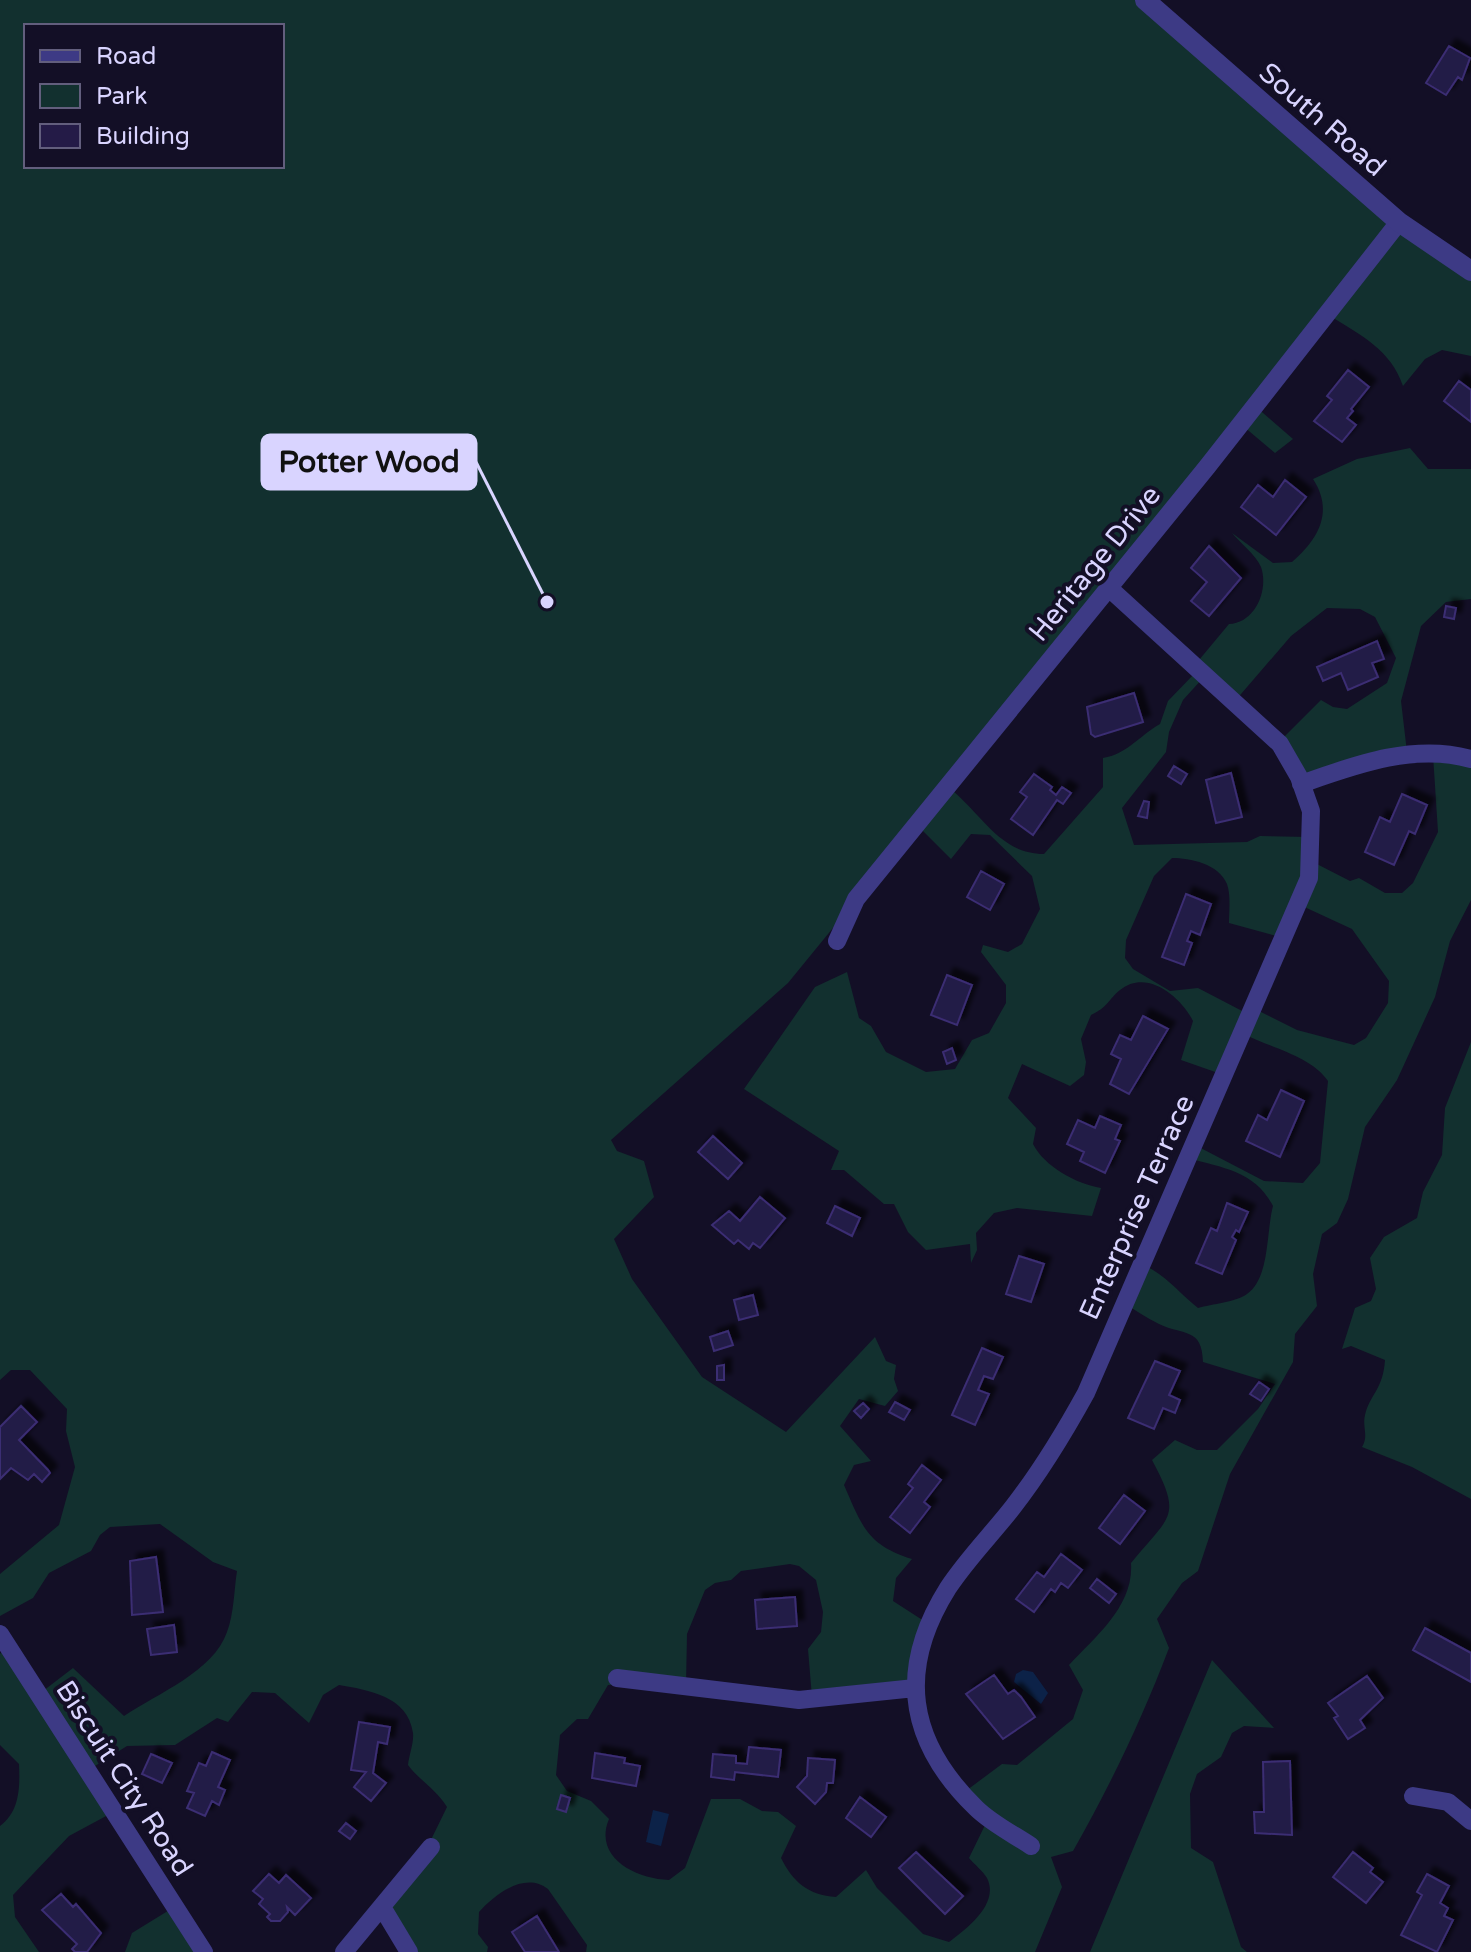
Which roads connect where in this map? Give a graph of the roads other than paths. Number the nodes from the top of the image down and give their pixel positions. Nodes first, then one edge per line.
1 (1145, 0) edge
2 (1399, 222) junction
3 (1471, 271) edge
4 (1109, 588) junction
5 (1471, 759) edge
6 (1301, 784) junction
7 (837, 941) dead end
8 (3, 1646) edge
9 (617, 1678) dead end
10 (915, 1688) junction
11 (1413, 1796) dead end
12 (1471, 1821) edge
13 (1031, 1846) dead end
14 (431, 1847) dead end
15 (382, 1907) junction
16 (204, 1952) edge
17 (344, 1952) edge
18 (409, 1952) edge

1 - 2 street, South Road
2 - 3 street, South Road
2 - 4 street, Heritage Drive
4 - 6 street, Enterprise Terrace
4 - 7 street, Heritage Drive
5 - 6 street
6 - 10 street, Enterprise Terrace
8 - 16 street, Biscuit City Road
9 - 10 street
10 - 13 street, Enterprise Terrace
11 - 12 street
14 - 15 street
15 - 17 street
15 - 18 street

